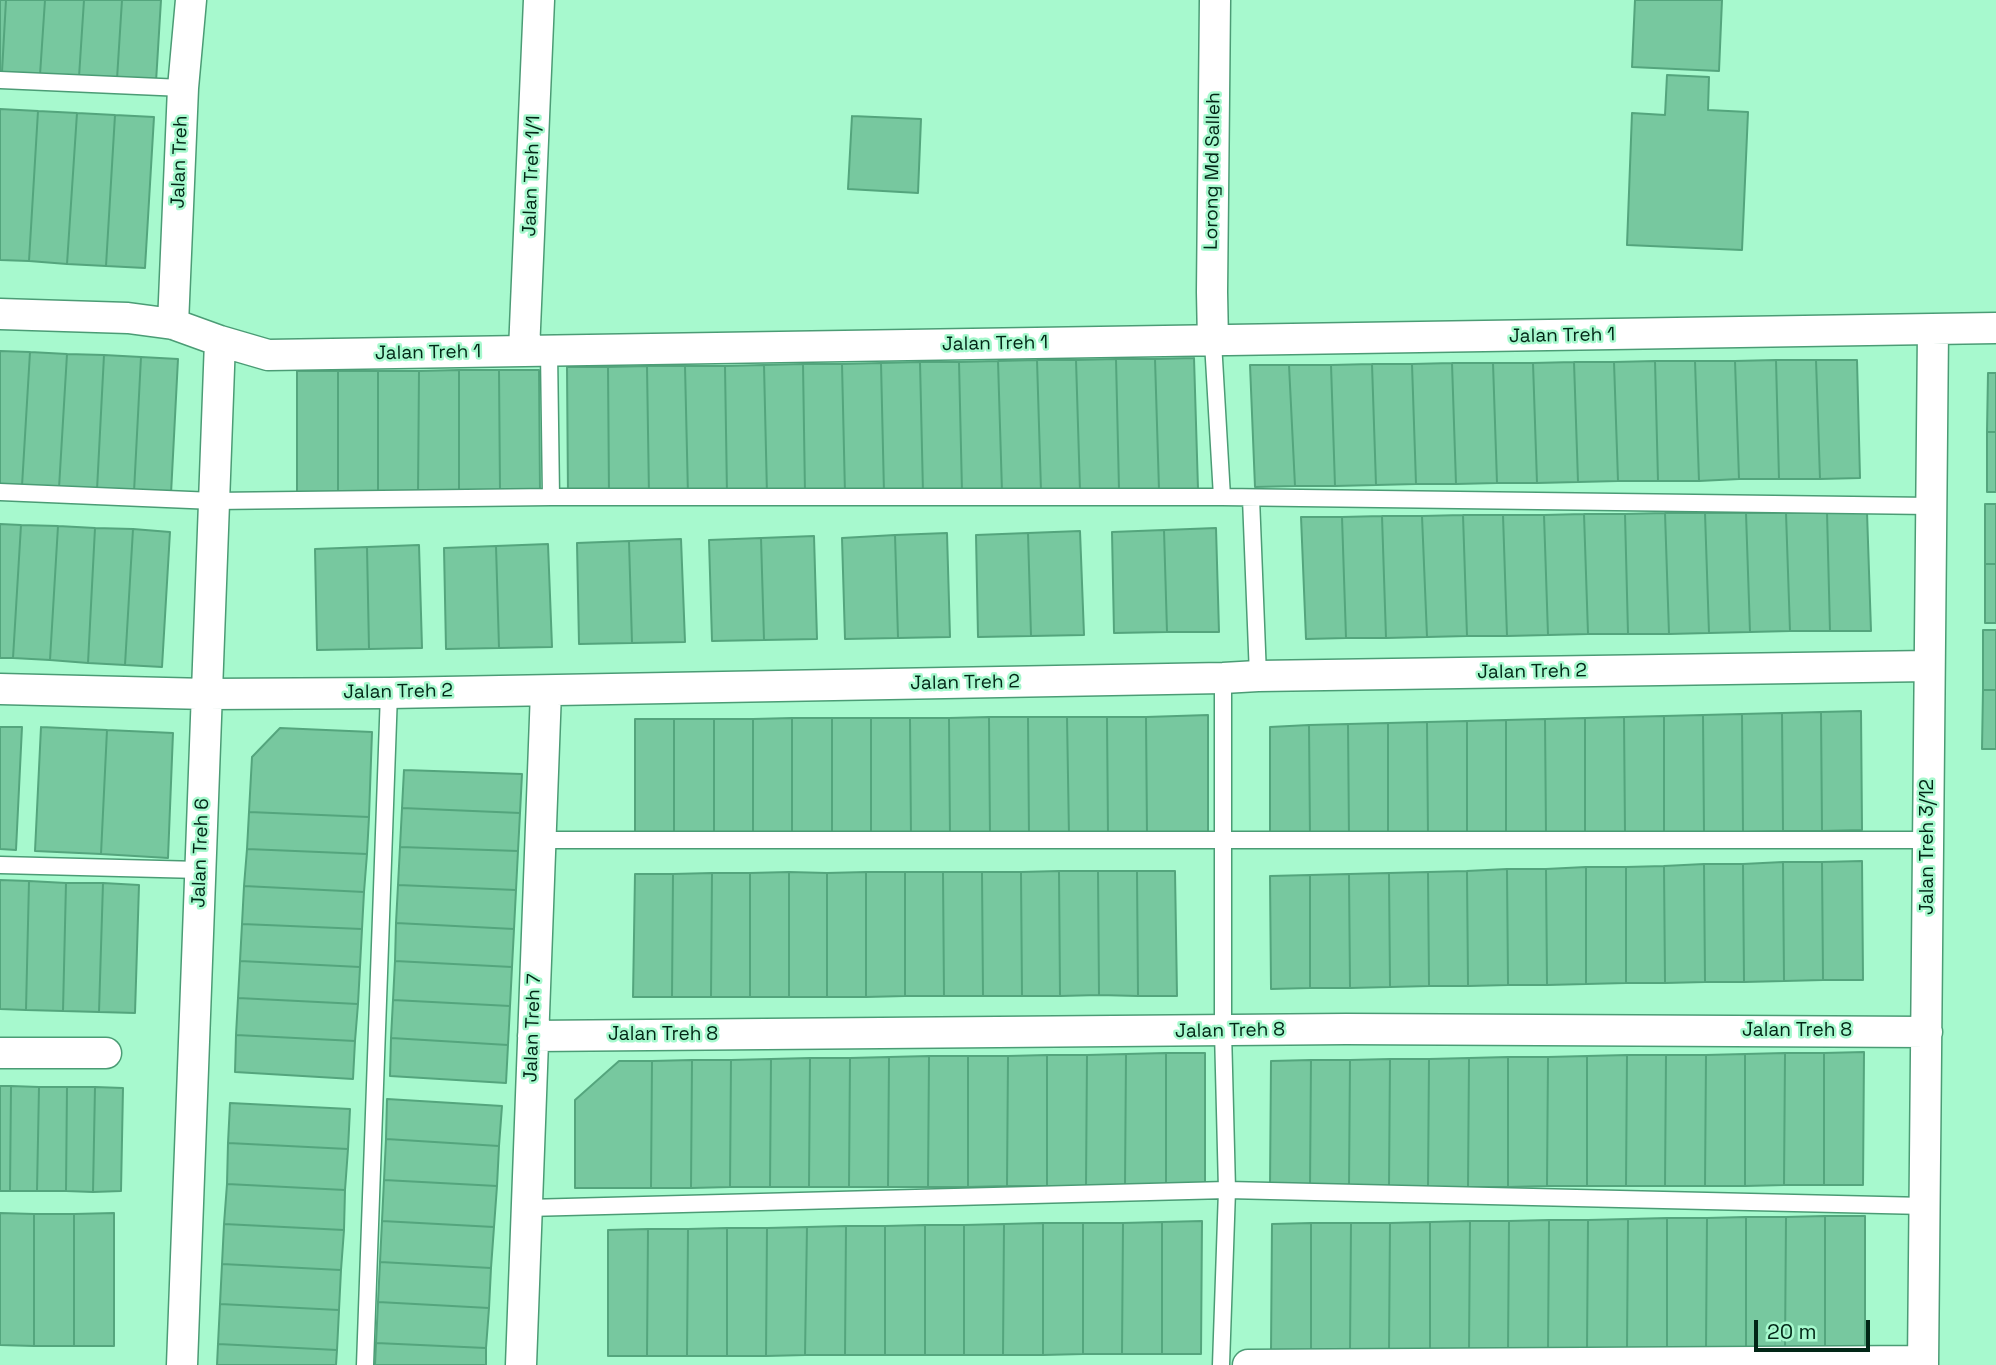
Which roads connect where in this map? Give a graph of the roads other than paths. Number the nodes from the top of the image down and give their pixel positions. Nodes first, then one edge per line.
1 (191, 0) edge
2 (539, 0) edge
3 (1215, 0) edge
4 (0, 80) edge
5 (183, 88) junction
6 (0, 314) edge
7 (173, 324) junction
8 (1996, 328) edge
9 (1933, 330) junction
10 (220, 341) junction
11 (1213, 342) junction
12 (537, 351) junction
13 (0, 492) edge
14 (551, 497) junction
15 (1222, 497) junction
16 (1251, 498) junction
17 (215, 501) junction
18 (1931, 506) junction
19 (1929, 666) junction
20 (1258, 676) junction
21 (1223, 678) junction
22 (0, 689) edge
23 (546, 691) junction
24 (389, 692) junction
25 (207, 694) junction
26 (1928, 839) junction
27 (541, 840) junction
28 (1222, 840) junction
29 (0, 865) edge
30 (200, 870) junction
31 (1223, 1031) junction
32 (1927, 1032) junction
33 (533, 1036) junction
34 (0, 1053) edge
35 (106, 1053) dead end
36 (1227, 1190) junction
37 (1924, 1206) junction
38 (527, 1209) junction
39 (1923, 1363) edge
40 (1652, 1364) edge
41 (182, 1365) edge
42 (365, 1365) edge
43 (521, 1365) edge
44 (1221, 1365) edge
45 (1248, 1365) edge

1 - 5 street, Jalan Treh
2 - 12 street, Jalan Treh 1/1
3 - 11 street, Lorong Md Salleh
4 - 5 lane
5 - 7 street, Jalan Treh
6 - 7 street, Jalan Treh 1
7 - 10 street, Jalan Treh 1
8 - 9 street, Jalan Treh 1
9 - 11 street, Jalan Treh 1
9 - 18 street, Jalan Treh 3/12
10 - 12 street, Jalan Treh 1
10 - 17 street, Jalan Treh 6
11 - 12 street, Jalan Treh 1
11 - 15 lane
12 - 14 lane
13 - 17 lane
14 - 15 lane
14 - 17 lane
15 - 16 lane
16 - 18 lane
16 - 20 lane
17 - 25 street, Jalan Treh 6
18 - 19 street, Jalan Treh 3/12
19 - 20 street, Jalan Treh 2
19 - 26 street, Jalan Treh 3/12
20 - 21 street, Jalan Treh 2
21 - 23 street, Jalan Treh 2
21 - 28 lane
22 - 25 street, Jalan Treh 2
23 - 24 street, Jalan Treh 2
23 - 27 street, Jalan Treh 7
24 - 25 street, Jalan Treh 2
24 - 42 lane
25 - 30 street, Jalan Treh 6
26 - 28 lane
26 - 32 street, Jalan Treh 3/12
27 - 28 lane
27 - 33 street, Jalan Treh 7
28 - 31 lane
29 - 30 lane
30 - 41 street, Jalan Treh 6
31 - 32 street, Jalan Treh 8
31 - 33 street, Jalan Treh 8
31 - 36 lane
32 - 37 street, Jalan Treh 3/12
33 - 38 street, Jalan Treh 7
34 - 35 street
36 - 37 lane
36 - 38 lane
36 - 44 lane
37 - 39 street, Jalan Treh 3/12
38 - 43 street, Jalan Treh 7
39 - 40 street
40 - 45 street

